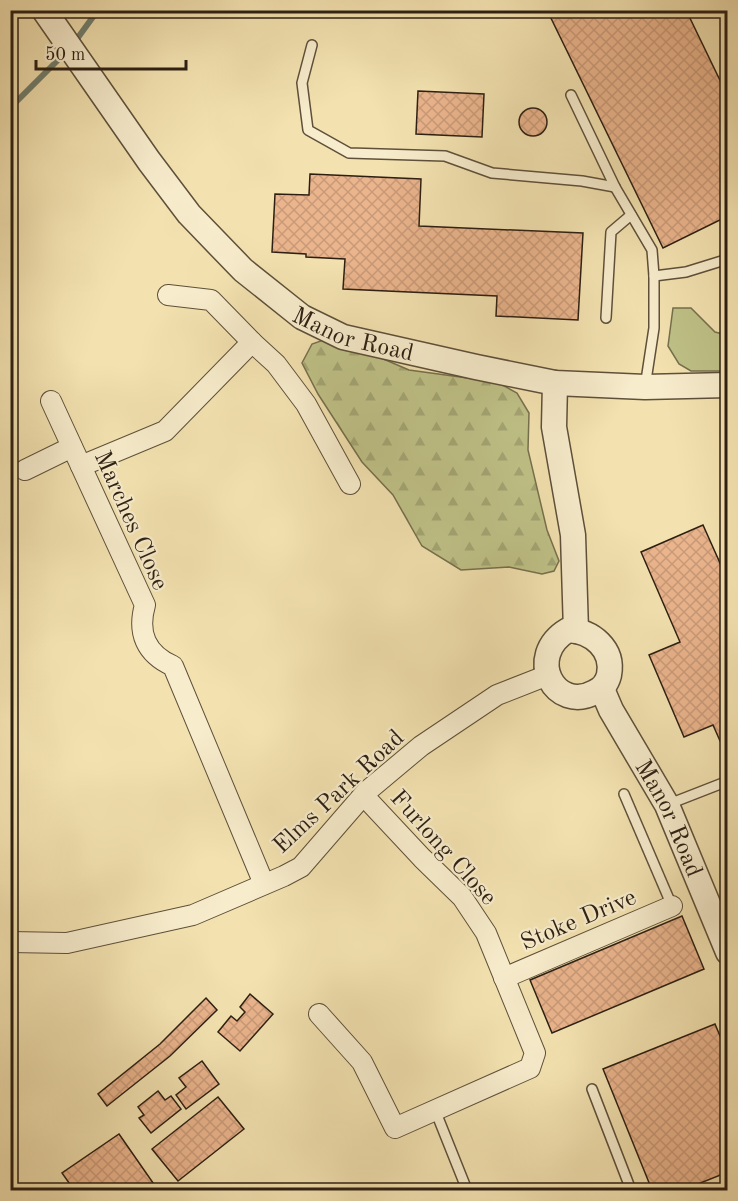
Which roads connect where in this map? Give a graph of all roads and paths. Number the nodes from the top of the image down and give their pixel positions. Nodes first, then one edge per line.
1 (44, 10) edge
2 (312, 45) dead end
3 (570, 95) dead end
4 (615, 187) junction
5 (632, 215) junction
6 (728, 259) edge
7 (654, 276) junction
8 (168, 295) dead end
9 (606, 318) dead end
10 (252, 342) junction
11 (555, 383) junction
12 (728, 385) edge
13 (645, 387) junction
14 (51, 401) dead end
15 (72, 447) junction
16 (81, 466) junction
17 (25, 470) dead end
18 (350, 484) dead end
19 (576, 631) junction
20 (548, 675) junction
21 (602, 689) junction
22 (728, 781) edge
23 (624, 794) dead end
24 (364, 796) junction
25 (667, 805) junction
26 (264, 884) junction
27 (672, 906) joint
28 (10, 942) edge
29 (728, 952) edge
30 (504, 978) junction
31 (319, 1014) dead end
32 (592, 1089) dead end
33 (435, 1110) junction
34 (467, 1191) edge
35 (631, 1191) edge

1 - 11 street, Manor Road
2 - 4 lane
3 - 4 lane
4 - 5 lane
5 - 7 lane
5 - 9 lane
6 - 7 lane
7 - 13 lane
8 - 10 street
10 - 16 street
10 - 18 street
11 - 13 street, Manor Road
11 - 19 street
12 - 13 street, Manor Road
14 - 15 street, Marches Close
15 - 16 street, Marches Close
15 - 17 street
16 - 26 street, Marches Close
19 - 20 street
19 - 21 street
20 - 21 street
20 - 24 street, Elms Park Road
21 - 25 street, Manor Road
22 - 25 lane
23 - 27 lane
24 - 26 street, Elms Park Road
24 - 30 street, Furlong Close
25 - 29 street, Manor Road
26 - 28 street, Elms Park Road
27 - 30 street, Stoke Drive
30 - 33 street, Furlong Close
31 - 33 street, Furlong Close
32 - 35 lane
33 - 34 lane

